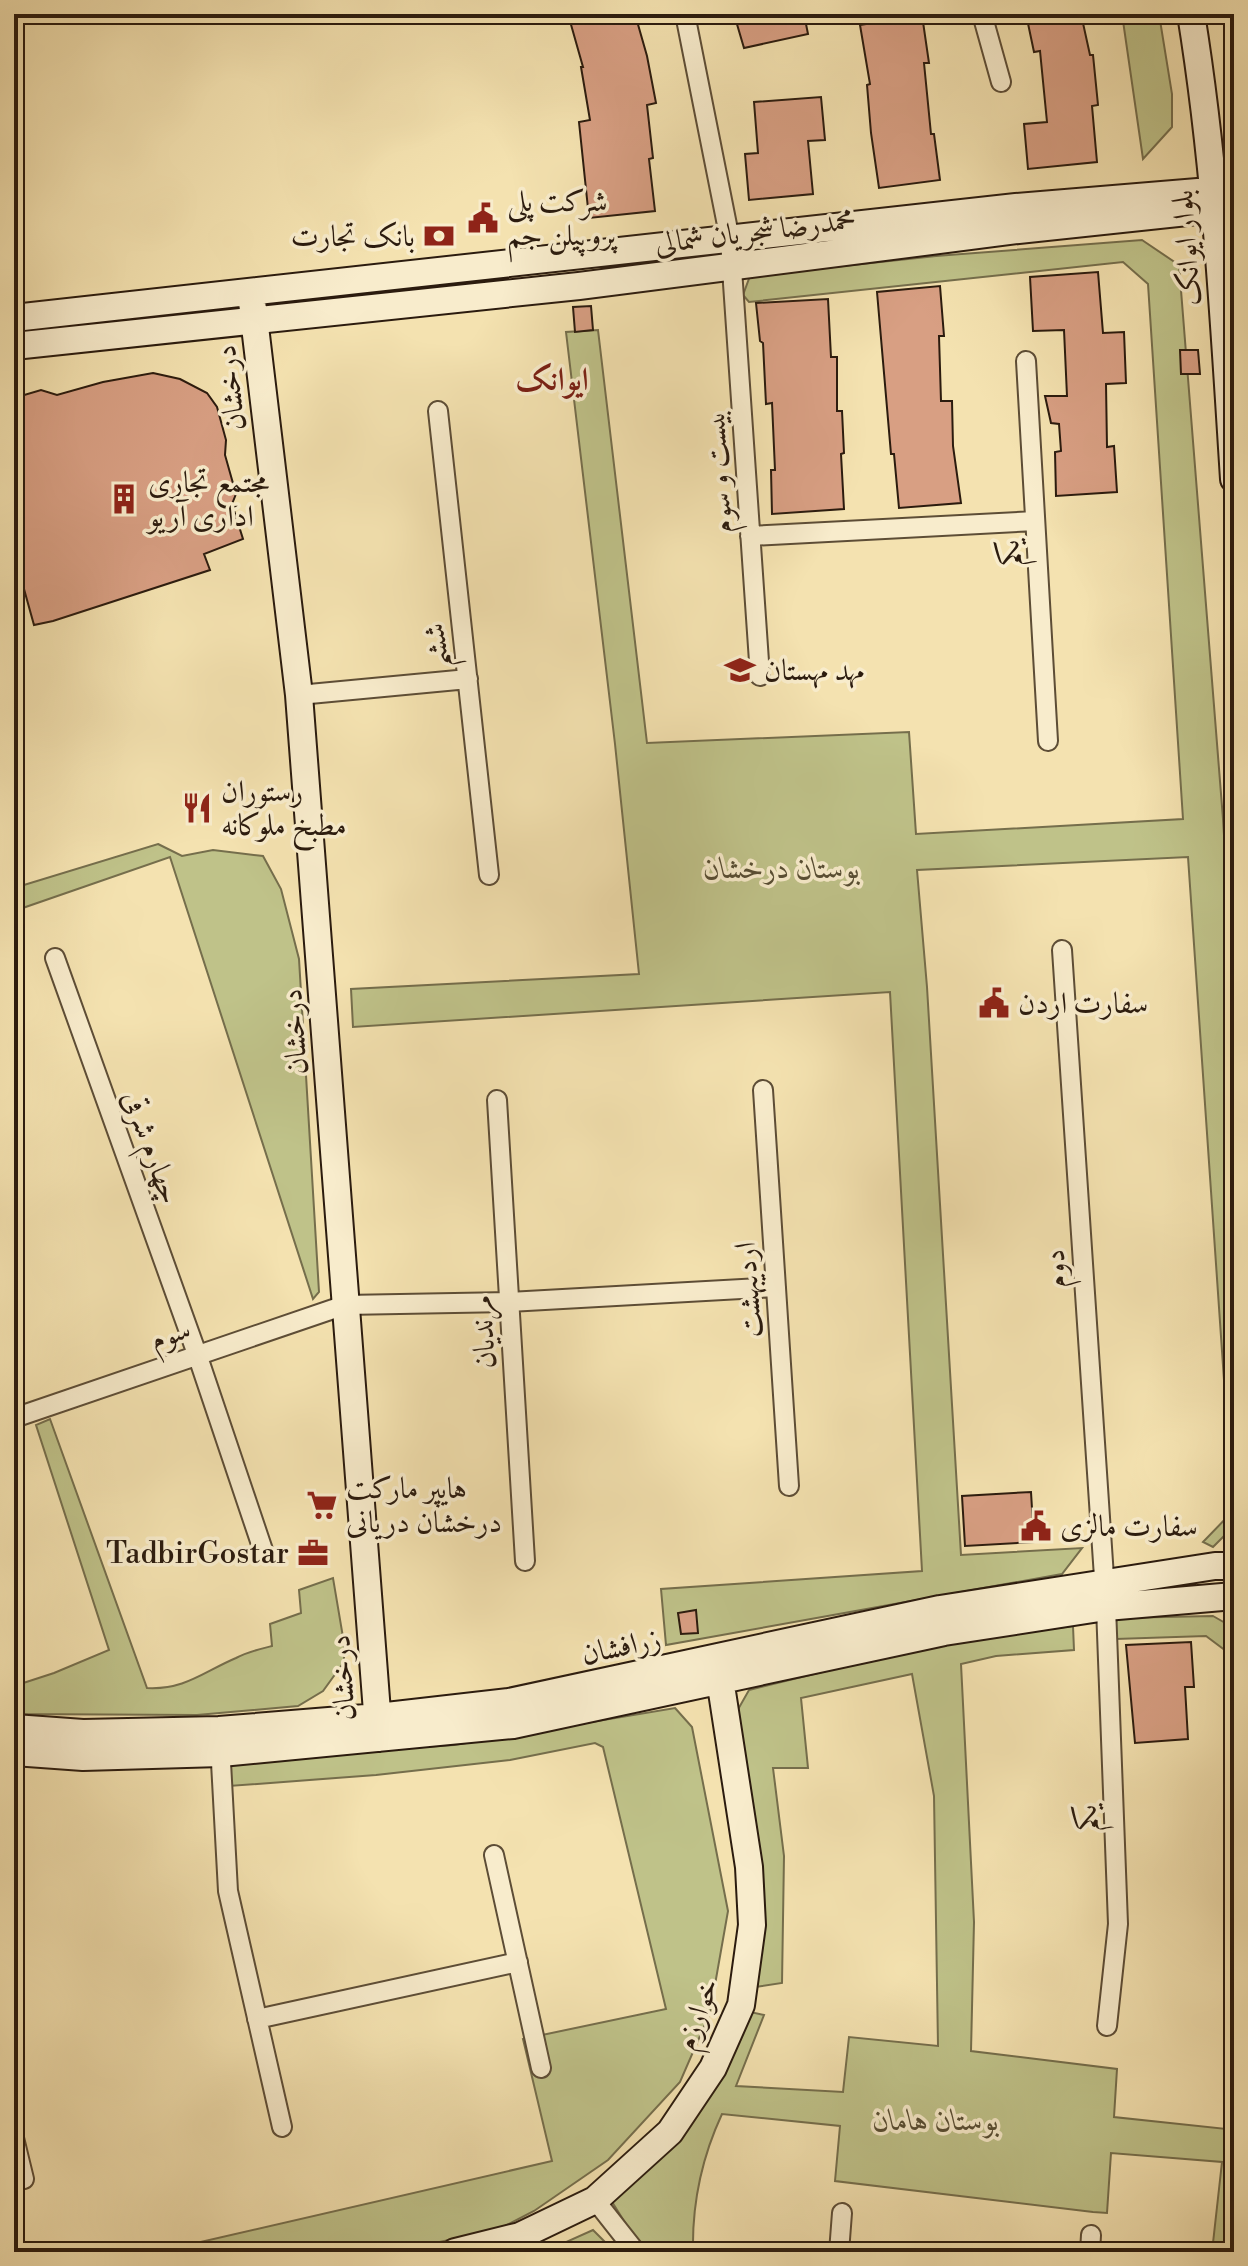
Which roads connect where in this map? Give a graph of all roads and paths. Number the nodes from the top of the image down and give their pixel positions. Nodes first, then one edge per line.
1 (685, 14) edge
2 (982, 14) edge
3 (1191, 14) edge
4 (1001, 82) dead end
5 (1225, 199) edge
6 (731, 253) junction
7 (251, 293) junction
8 (14, 318) edge
9 (254, 322) junction
10 (14, 346) edge
11 (1026, 361) dead end
12 (438, 411) dead end
13 (1234, 479) edge
14 (1035, 521) junction
15 (750, 536) junction
16 (760, 676) dead end
17 (468, 679) junction
18 (299, 695) junction
19 (1048, 741) dead end
20 (489, 875) dead end
21 (1062, 950) dead end
22 (55, 958) dead end
23 (763, 1090) dead end
24 (497, 1100) dead end
25 (776, 1287) junction
26 (509, 1302) junction
27 (345, 1305) junction
28 (197, 1354) junction
29 (14, 1418) edge
30 (789, 1486) dead end
31 (264, 1553) dead end
32 (525, 1561) dead end
33 (1228, 1562) edge
34 (1105, 1595) junction
35 (1228, 1598) edge
36 (719, 1670) junction
37 (14, 1728) edge
38 (378, 1728) junction
39 (220, 1741) junction
40 (14, 1752) edge
41 (494, 1855) dead end
42 (518, 1962) junction
43 (257, 2019) junction
44 (1107, 2026) dead end
45 (541, 2068) dead end
46 (282, 2127) dead end
47 (14, 2138) edge
48 (24, 2179) dead end
49 (595, 2200) junction
50 (842, 2213) dead end
51 (455, 2252) edge
52 (636, 2252) edge
53 (839, 2252) edge

1 - 6 street, بیست و سوم
2 - 4 street
3 - 5 street, بلوار ایوانک
5 - 6 street, محمدرضا شجریان شمالی
5 - 13 street, بلوار ایوانک
6 - 7 street, محمدرضا شجریان شمالی
6 - 9 street, محمدرضا شجریان شمالی
6 - 15 street, بیست و سوم
7 - 8 street, محمدرضا شجریان شمالی
7 - 9 street, درخشان
9 - 10 street, محمدرضا شجریان شمالی
9 - 18 street, درخشان
11 - 14 street, یکم
12 - 17 street, ششم
14 - 15 street
14 - 19 street, یکم
15 - 16 street, بیست و سوم
17 - 18 street
17 - 20 street, ششم
18 - 27 street, درخشان
21 - 34 street, دوم
22 - 28 street, چهارم شرقی
23 - 25 street, اردیبهشت
24 - 26 street, مرنديان
25 - 26 street, سوم
25 - 30 street, اردیبهشت
26 - 27 street, سوم
26 - 32 street, مرنديان
27 - 28 street, سوم
27 - 38 street, درخشان
28 - 29 street, سوم
28 - 31 street, چهارم شرقی
33 - 34 street, زرافشان
34 - 35 street, زرافشان
34 - 36 street, زرافشان
34 - 44 street, یکم
36 - 38 street, زرافشان
36 - 49 street, خوارزم
37 - 39 street, زرافشان
38 - 39 street, زرافشان
39 - 40 street, زرافشان
39 - 43 street
41 - 42 street
42 - 43 street
42 - 45 street
43 - 46 street
47 - 48 street
49 - 51 street, خوارزم
49 - 52 street
50 - 53 street

